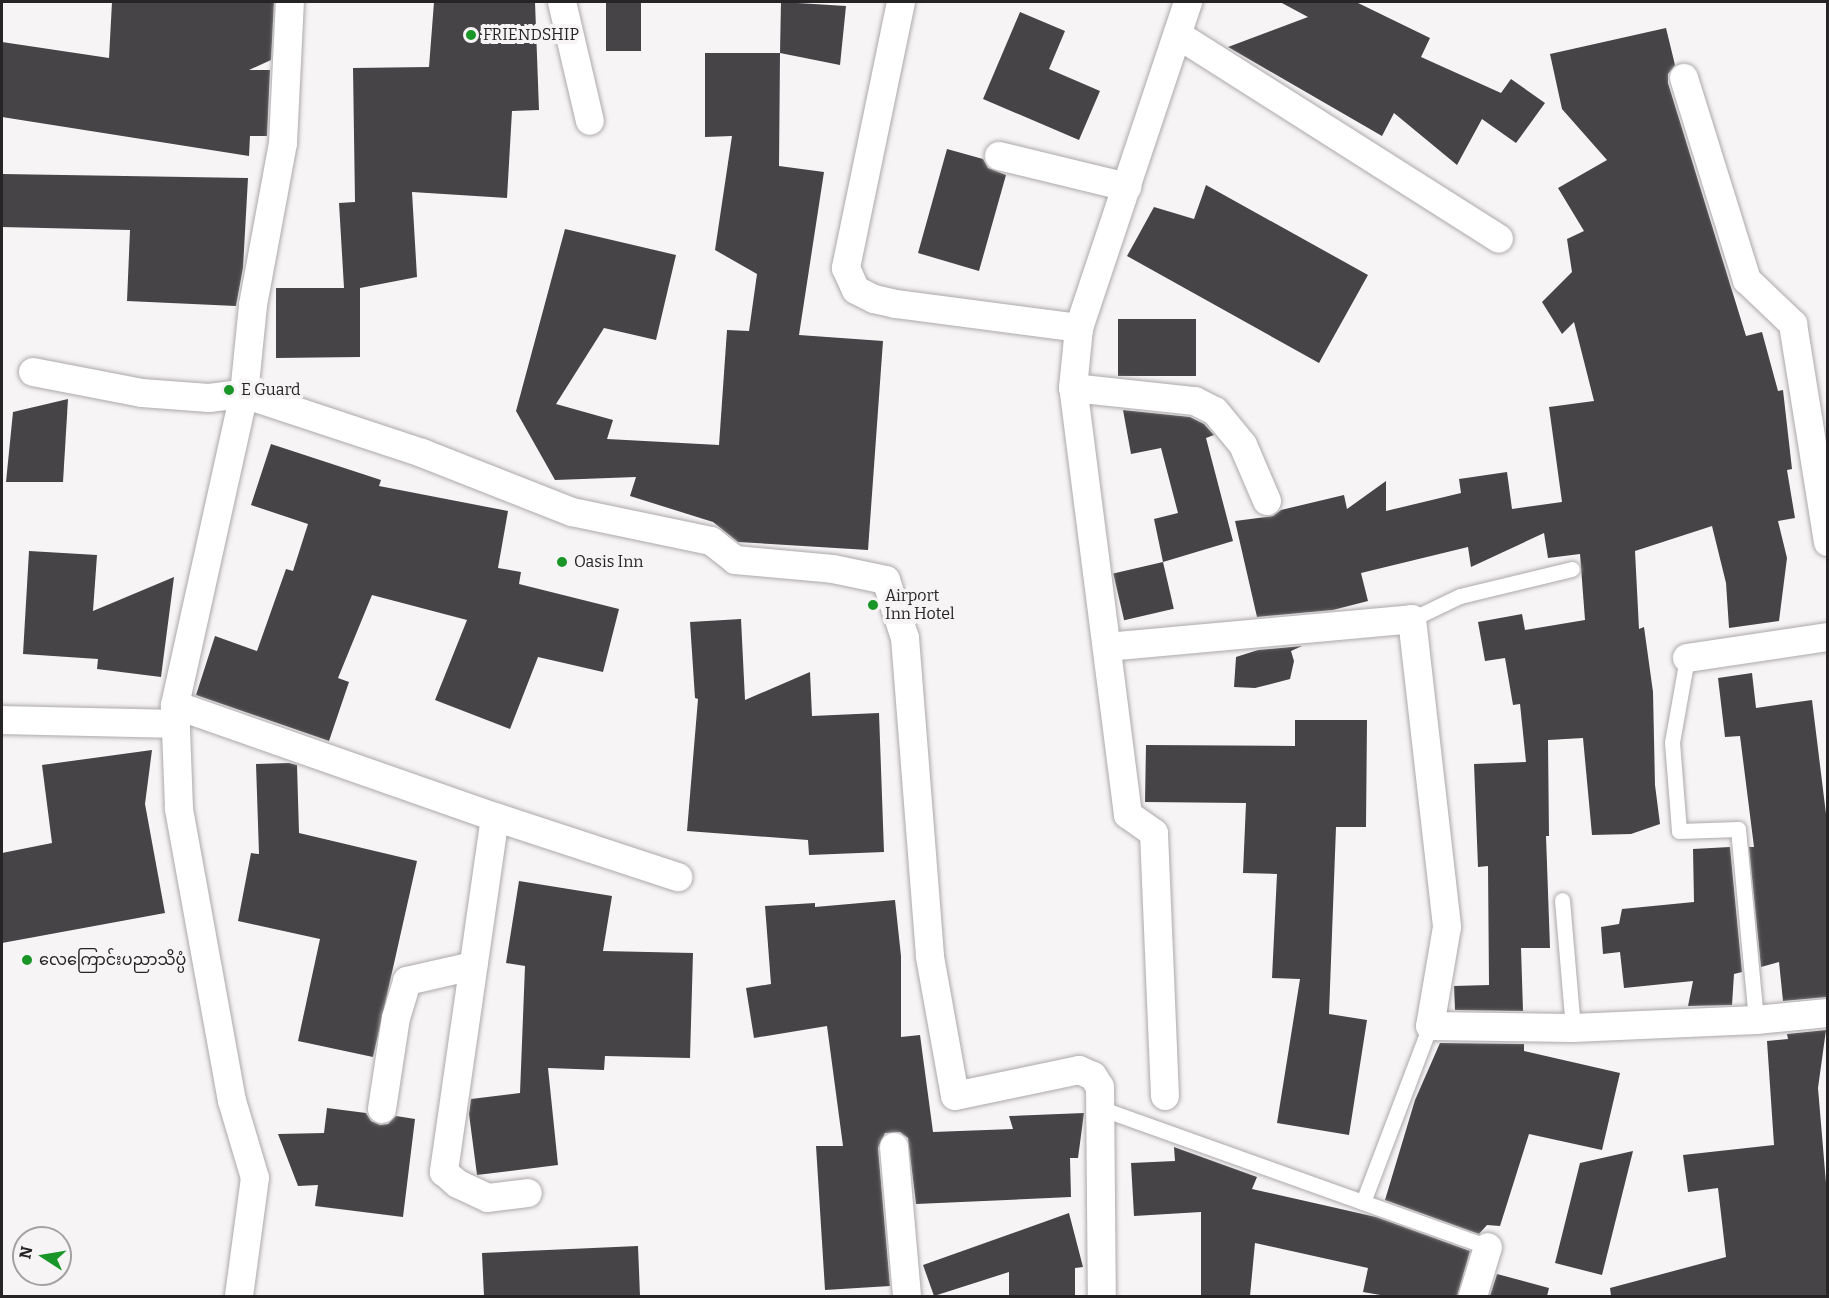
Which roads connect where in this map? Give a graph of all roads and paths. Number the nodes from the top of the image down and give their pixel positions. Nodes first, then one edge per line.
1 (290, 2) edge
2 (562, 2) edge
3 (901, 2) edge
4 (1188, 2) edge
5 (1178, 35) junction
6 (1684, 78) dead end
7 (590, 121) dead end
8 (999, 156) dead end
9 (1127, 187) junction
10 (1499, 239) dead end
11 (1079, 328) junction
12 (33, 372) dead end
13 (1073, 388) junction
14 (244, 394) junction
15 (1267, 501) dead end
16 (1827, 542) edge
17 (1572, 569) dead end
18 (1412, 619) junction
19 (1827, 637) edge
20 (1107, 647) junction
21 (1687, 658) joint
22 (175, 714) junction
23 (2, 720) edge
24 (495, 817) junction
25 (678, 877) dead end
26 (1562, 900) dead end
27 (473, 966) junction
28 (1827, 1013) edge
29 (1756, 1020) junction
30 (1430, 1026) junction
31 (1573, 1028) junction
32 (1165, 1096) dead end
33 (1100, 1108) junction
34 (382, 1109) dead end
35 (894, 1147) dead end
36 (528, 1193) dead end
37 (1363, 1202) junction
38 (1488, 1247) joint
39 (239, 1296) edge
40 (907, 1296) edge
41 (1102, 1296) edge
42 (1473, 1296) edge

1 - 14 street
2 - 7 street
3 - 11 street
4 - 5 street
5 - 9 street
5 - 10 street
6 - 16 street
8 - 9 street
9 - 11 street
11 - 13 street
12 - 14 street
13 - 15 street
13 - 20 street
14 - 22 street
14 - 33 street
17 - 18 lane
18 - 20 street
18 - 30 street
19 - 21 street
20 - 32 street
21 - 29 lane
22 - 23 street
22 - 24 street
22 - 39 street
24 - 25 street
24 - 27 street
26 - 31 lane
27 - 34 street
27 - 36 street
28 - 29 street
29 - 31 street
30 - 31 street
30 - 37 lane
33 - 37 lane
33 - 41 street
35 - 40 street
37 - 38 lane
38 - 42 street

